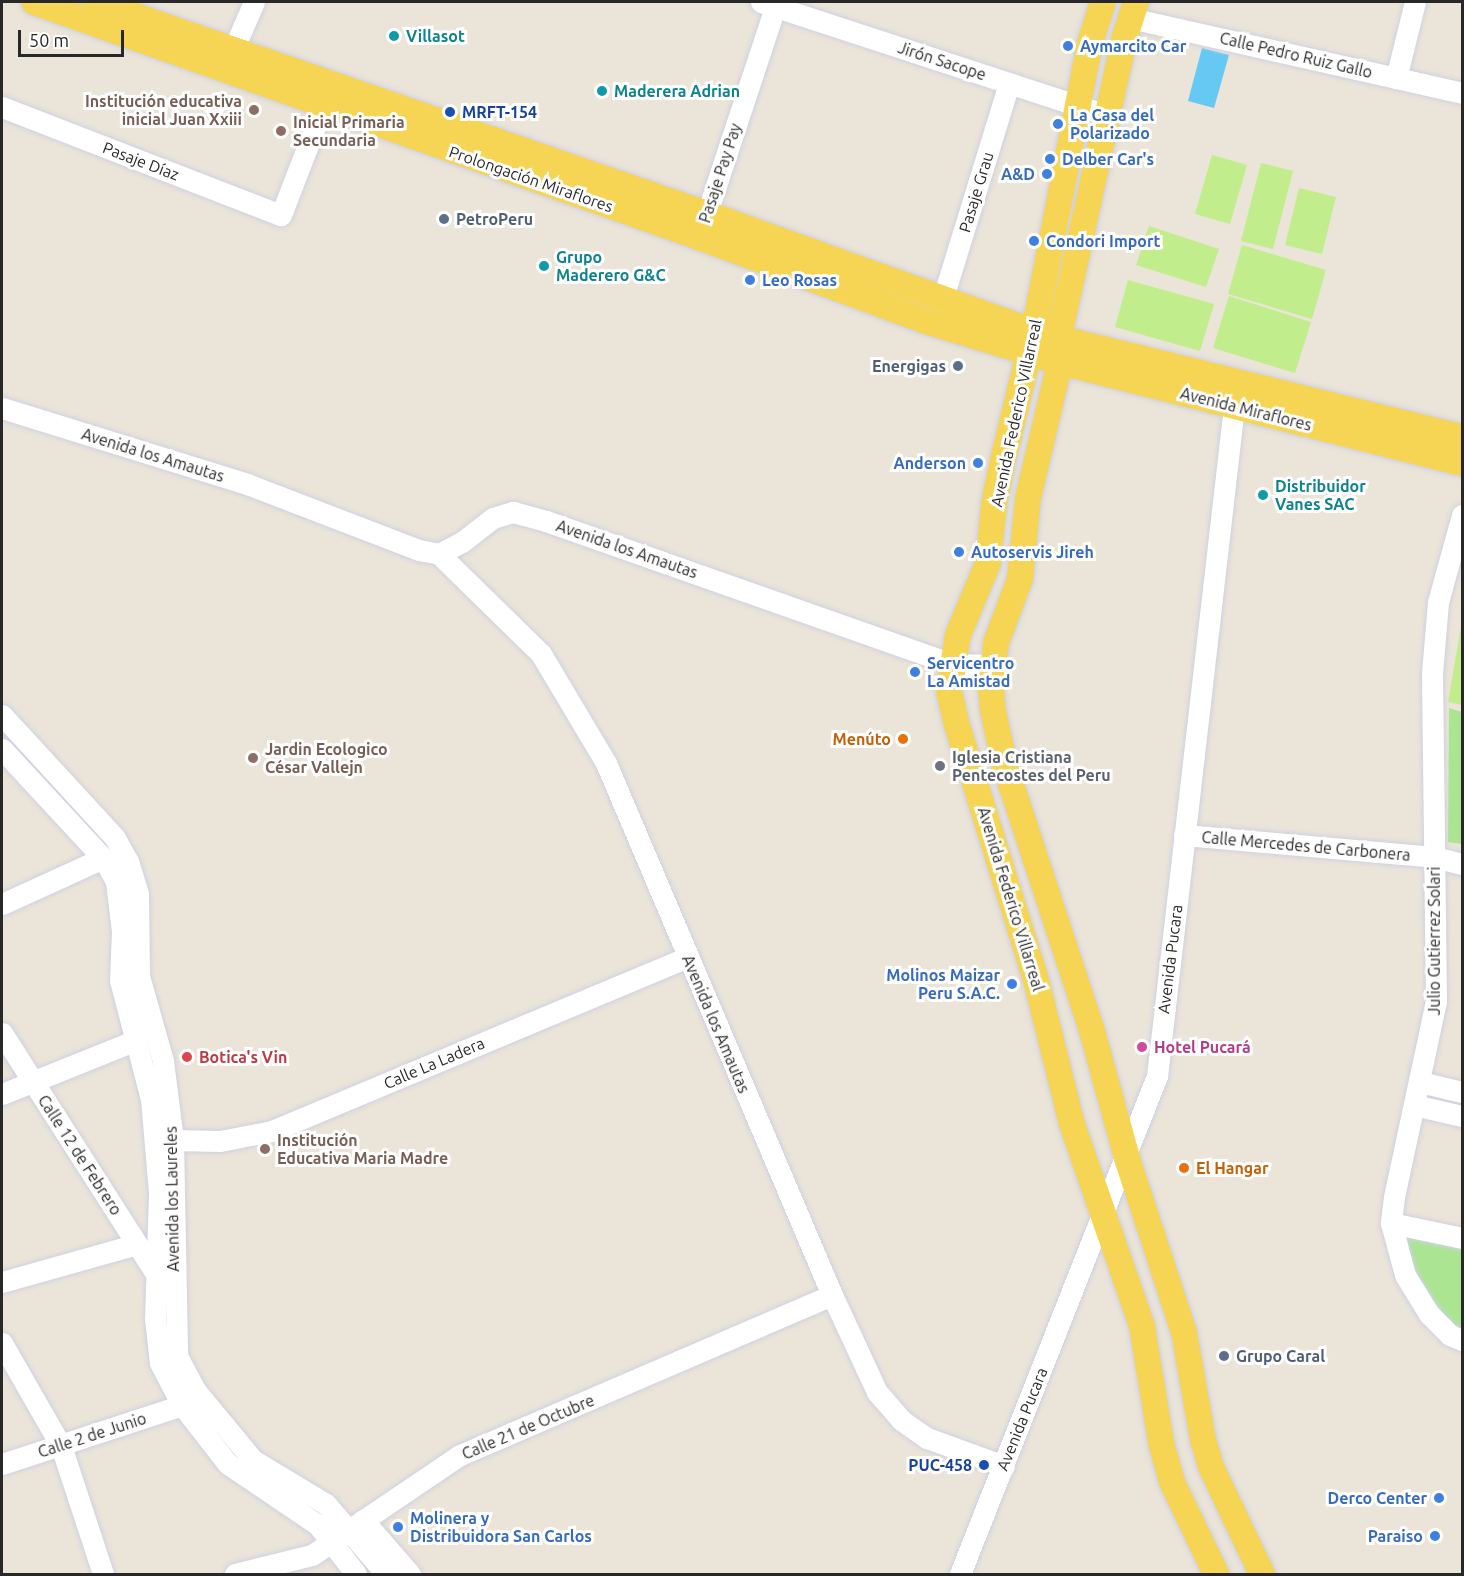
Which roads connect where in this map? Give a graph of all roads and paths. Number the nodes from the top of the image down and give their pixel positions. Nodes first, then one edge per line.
1 (34, 2) edge
2 (95, 2) edge
3 (254, 2) edge
4 (1103, 2) edge
5 (1415, 2) edge
6 (768, 4) edge
7 (813, 10) edge
8 (1133, 10) edge
9 (229, 60) junction
10 (1396, 78) junction
11 (1009, 83) junction
12 (1462, 93) edge
13 (323, 106) junction
14 (1078, 106) junction
15 (2, 107) edge
16 (1109, 116) junction
17 (703, 226) junction
18 (942, 301) junction
19 (1032, 342) junction
20 (1060, 350) junction
21 (1238, 394) junction
22 (2, 408) edge
23 (1462, 437) edge
24 (1462, 459) edge
25 (1462, 515) edge
26 (439, 554) junction
27 (952, 664) junction
28 (993, 665) junction
29 (2, 715) edge
30 (2, 749) edge
31 (1184, 835) junction
32 (1434, 857) junction
33 (104, 858) junction
34 (1462, 864) edge
35 (2, 904) edge
36 (688, 957) junction
37 (2, 1033) edge
38 (136, 1040) junction
39 (33, 1082) junction
40 (1420, 1082) junction
41 (1462, 1092) edge
42 (2, 1094) edge
43 (1414, 1105) junction
44 (1462, 1116) edge
45 (173, 1140) junction
46 (1127, 1158) junction
47 (1103, 1213) junction
48 (1391, 1223) junction
49 (1462, 1238) edge
50 (137, 1244) junction
51 (158, 1277) junction
52 (2, 1282) edge
53 (832, 1295) junction
54 (1462, 1340) edge
55 (2, 1343) edge
56 (182, 1405) junction
57 (61, 1446) junction
58 (2, 1464) edge
59 (1004, 1466) junction
60 (348, 1530) junction
61 (103, 1575) edge
62 (235, 1575) edge
63 (356, 1575) edge
64 (386, 1575) edge
65 (410, 1575) edge
66 (960, 1575) edge
67 (1216, 1575) edge
68 (1262, 1575) edge

1 - 9 main road, Prolongación Miraflores
2 - 9 main road, Prolongación Miraflores
3 - 9 street
4 - 14 main road, Avenida Federico Villarreal
5 - 10 street
6 - 7 street, Jirón Sacope
6 - 17 street, Pasaje Pay Pay
7 - 11 street, Jirón Sacope
8 - 10 street, Calle Pedro Ruiz Gallo
8 - 16 main road, Avenida Federico Villarreal
9 - 13 main road, Prolongación Miraflores
9 - 17 main road, Prolongación Miraflores
10 - 12 street, Calle Pedro Ruiz Gallo
11 - 14 street, Jirón Sacope
11 - 18 street, Pasaje Grau
13 - 15 street, Pasaje Díaz
13 - 17 main road, Prolongación Miraflores
14 - 16 street, Jirón Sacope
14 - 19 main road, Avenida Federico Villarreal
16 - 20 main road, Avenida Federico Villarreal
17 - 18 main road, Prolongación Miraflores
17 - 19 main road, Prolongación Miraflores
18 - 19 main road, Prolongación Miraflores
19 - 20 main road, Avenida Miraflores
19 - 27 main road, Avenida Federico Villarreal
20 - 21 main road, Avenida Miraflores
20 - 28 main road, Avenida Federico Villarreal
21 - 23 main road, Avenida Miraflores
21 - 24 main road, Avenida Miraflores
21 - 31 street, Avenida Pucara
22 - 26 street, Avenida los Amautas
25 - 32 street, Julio Gutierrez Solari
26 - 27 street, Avenida los Amautas
26 - 36 street, Avenida los Amautas
27 - 28 street, Avenida los Amautas
27 - 47 main road, Avenida Federico Villarreal
28 - 46 main road, Avenida Federico Villarreal
29 - 45 street, Avenida los Laureles
30 - 33 street, Avenida los Laureles
31 - 32 street, Calle Mercedes de Carbonera
31 - 46 street, Avenida Pucara
32 - 34 street, Calle Mercedes de Carbonera
32 - 40 street, Julio Gutierrez Solari
33 - 35 street
33 - 38 street, Avenida los Laureles
36 - 45 street, Calle La Ladera
36 - 53 street, Avenida los Amautas
37 - 39 street, Calle 12 de Febrero
38 - 39 street
38 - 51 street, Avenida los Laureles
39 - 42 street
39 - 50 street, Calle 12 de Febrero
40 - 41 street
40 - 43 street, Julio Gutierrez Solari
43 - 44 street
43 - 48 street, Julio Gutierrez Solari
45 - 60 street, Avenida los Laureles
46 - 47 street, Avenida Pucara
46 - 68 main road, Avenida Federico Villarreal
47 - 59 street, Avenida Pucara
47 - 67 main road, Avenida Federico Villarreal
48 - 49 street
48 - 54 street, Julio Gutierrez Solari
50 - 51 street, Calle 12 de Febrero
50 - 52 street
51 - 56 street, Avenida los Laureles
53 - 59 street, Avenida los Amautas
53 - 60 street, Calle 21 de Octubre
55 - 57 street
56 - 57 street, Calle 2 de Junio
56 - 60 street, Avenida los Laureles
57 - 58 street, Calle 2 de Junio
57 - 61 street
59 - 66 street, Avenida Pucara
60 - 62 street, Calle 21 de Octubre
60 - 63 street, Avenida los Laureles
60 - 64 street, Avenida los Laureles
60 - 65 street

